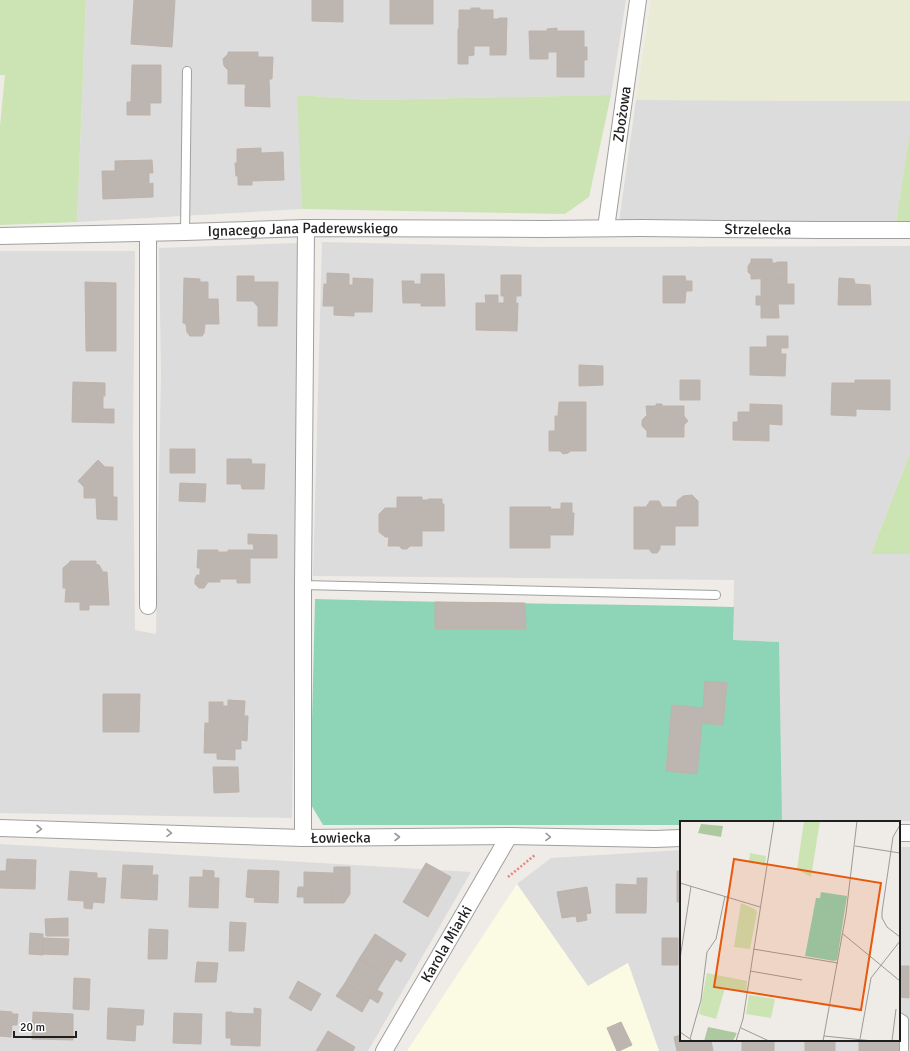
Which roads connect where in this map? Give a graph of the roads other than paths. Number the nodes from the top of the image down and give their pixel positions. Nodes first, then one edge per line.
1 (638, 0) edge
2 (187, 71) dead end
3 (306, 228) junction
4 (606, 228) junction
5 (910, 230) edge
6 (185, 232) junction
7 (148, 233) junction
8 (0, 236) edge
9 (303, 585) junction
10 (716, 595) dead end
11 (148, 606) dead end
12 (0, 828) edge
13 (509, 836) junction
14 (303, 838) junction
15 (680, 838) edge
16 (900, 1018) edge
17 (384, 1051) edge
18 (904, 1051) edge

1 - 4 street, Zbożowa
2 - 6 lane
3 - 4 street, Ignacego Jana Paderewskiego
3 - 6 street, Ignacego Jana Paderewskiego
3 - 9 street
4 - 5 street, Strzelecka
6 - 7 street, Ignacego Jana Paderewskiego
7 - 8 street, Ignacego Jana Paderewskiego
7 - 11 street
9 - 10 lane
9 - 14 street
12 -> 14 street, Łowiecka
14 -> 13 street, Łowiecka
13 -> 15 street, Łowiecka
13 - 17 street, Karola Miarki
16 - 18 lane

